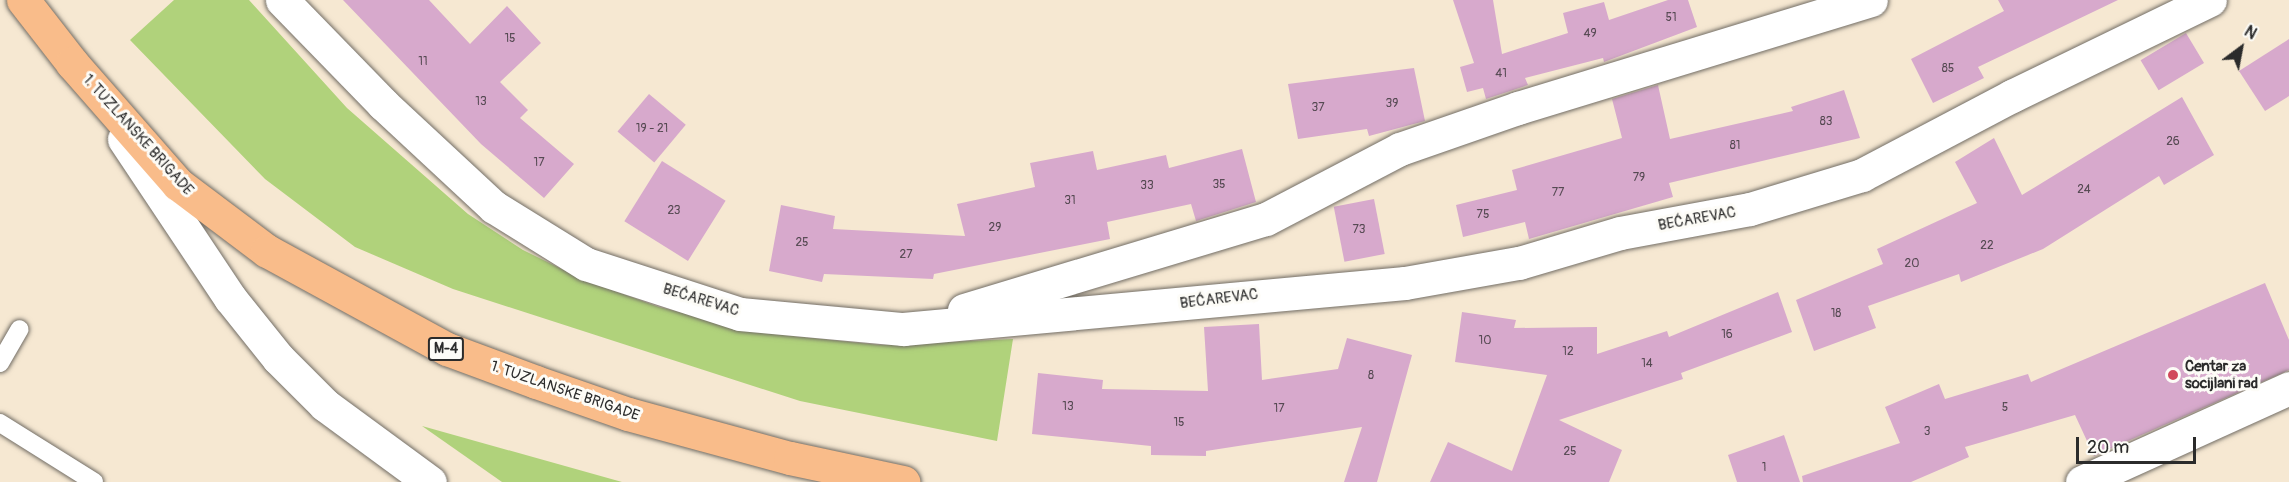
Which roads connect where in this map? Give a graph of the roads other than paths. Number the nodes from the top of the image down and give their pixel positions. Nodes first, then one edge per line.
1 (23, 0) edge
2 (48, 0) edge
3 (282, 0) edge
4 (1871, 0) edge
5 (2210, 0) edge
6 (72, 63) junction
7 (20, 329) dead end
8 (903, 329) junction
9 (0, 363) edge
10 (2289, 388) edge
11 (0, 423) edge
12 (94, 482) edge
13 (430, 482) edge
14 (903, 482) edge
15 (2082, 482) edge

1 - 6 main road, 1. TUZLANSKE BRIGADE / M-4
2 - 6 main road, 1. TUZLANSKE BRIGADE / M-4
3 - 8 street, BEĆAREVAC
4 - 8 street
5 - 8 street, BEĆAREVAC
6 - 13 street
6 - 14 main road, 1. TUZLANSKE BRIGADE / M-4
7 - 9 lane
10 - 15 street
11 - 12 lane

